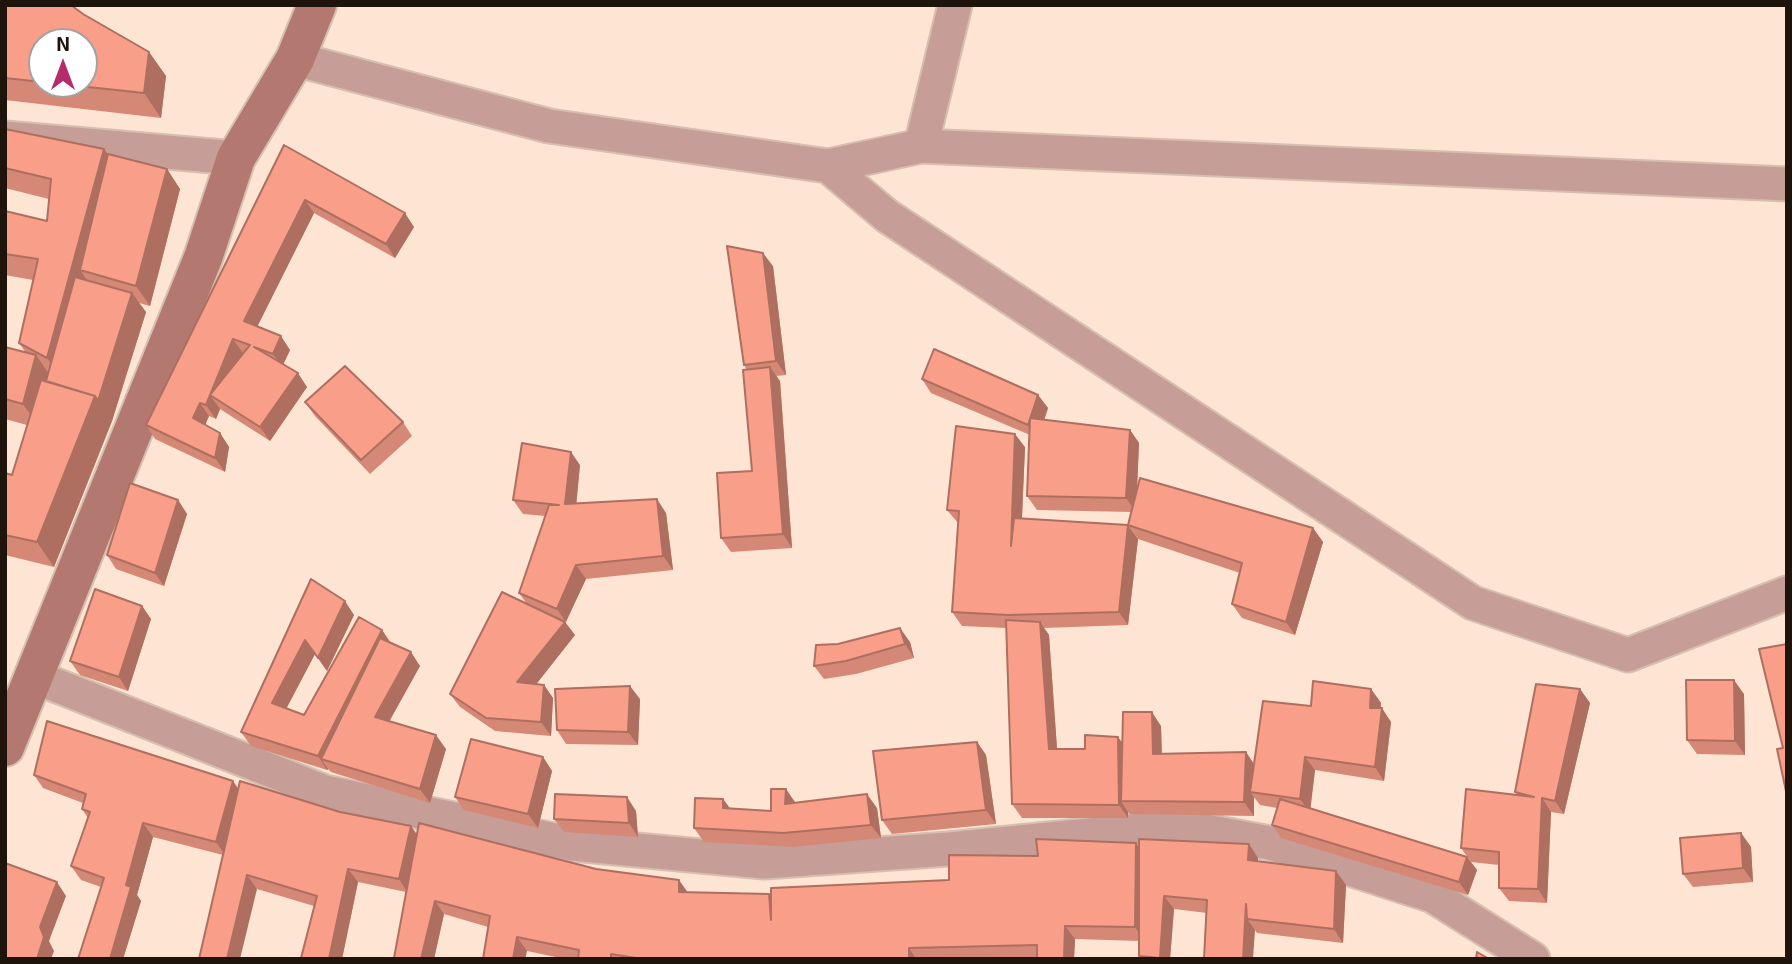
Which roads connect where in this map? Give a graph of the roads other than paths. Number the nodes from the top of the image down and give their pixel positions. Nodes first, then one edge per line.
1 (317, 5) edge
2 (955, 5) edge
3 (295, 59) junction
4 (5, 138) edge
5 (921, 146) junction
6 (236, 158) junction
7 (828, 166) junction
8 (1787, 184) edge
9 (1787, 593) edge
10 (35, 677) junction
11 (5, 747) edge
12 (1533, 959) edge

1 - 3 street
2 - 5 street
3 - 6 street
3 - 7 street
4 - 6 street
5 - 7 street
5 - 8 street
6 - 10 street
7 - 9 street
10 - 11 street
10 - 12 street

